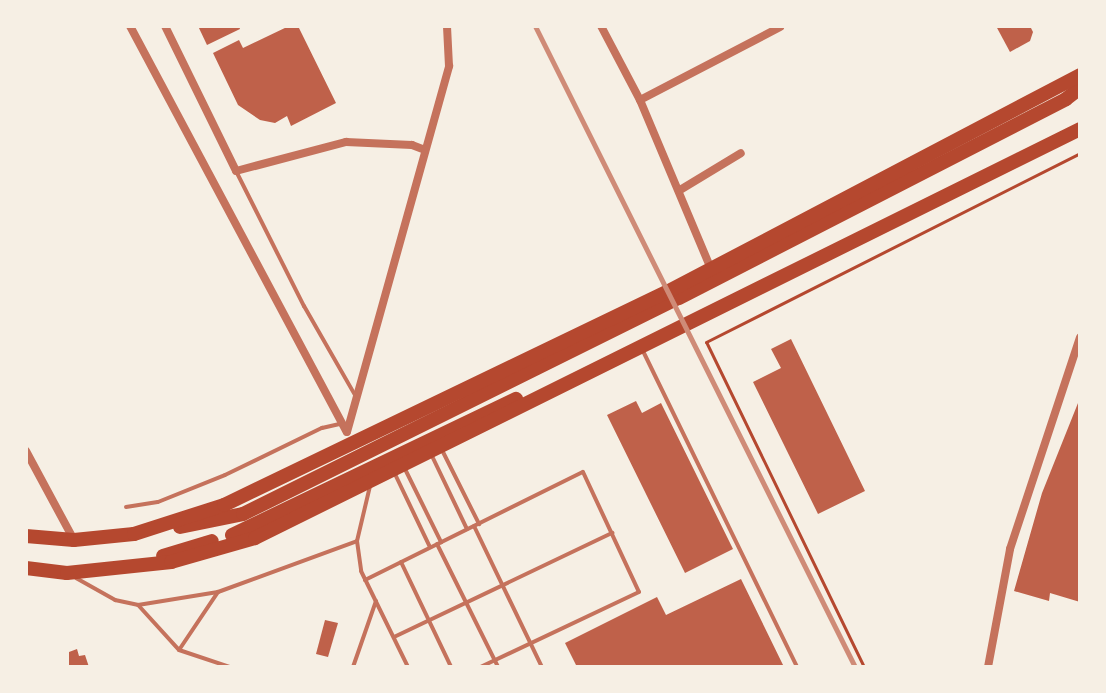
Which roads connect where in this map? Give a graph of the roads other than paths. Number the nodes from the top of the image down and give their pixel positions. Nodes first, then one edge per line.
1 (130, 26) edge
2 (165, 26) edge
3 (447, 26) edge
4 (601, 26) edge
5 (780, 27) edge
6 (1080, 75) edge
7 (1080, 88) edge
8 (640, 100) junction
9 (1080, 118) edge
10 (1080, 129) edge
11 (425, 150) junction
12 (741, 153) dead end
13 (236, 171) junction
14 (680, 190) junction
15 (711, 269) junction
16 (663, 300) junction
17 (676, 325) junction
18 (1080, 337) edge
19 (642, 348) junction
20 (357, 397) junction
21 (345, 428) junction
22 (435, 449) junction
23 (26, 451) edge
24 (340, 452) junction
25 (398, 468) junction
26 (371, 481) junction
27 (126, 507) dead end
28 (476, 525) junction
29 (467, 529) junction
30 (144, 531) junction
31 (612, 533) junction
32 (26, 536) edge
33 (74, 540) junction
34 (357, 541) junction
35 (439, 543) junction
36 (430, 548) junction
37 (401, 562) junction
38 (141, 566) junction
39 (26, 568) edge
40 (67, 573) junction
41 (365, 580) junction
42 (503, 586) junction
43 (218, 592) junction
44 (376, 601) junction
45 (466, 603) junction
46 (138, 605) junction
47 (429, 620) junction
48 (394, 637) junction
49 (530, 643) junction
50 (179, 650) junction
51 (494, 660) junction
52 (230, 667) edge
53 (353, 667) edge
54 (408, 667) edge
55 (451, 667) edge
56 (480, 667) edge
57 (498, 667) edge
58 (542, 667) edge
59 (797, 667) edge
60 (988, 667) edge

1 - 21 street
2 - 13 street
3 - 11 street
4 - 8 street
5 - 8 street
6 - 15 highway
7 - 16 highway
8 - 14 street
9 - 17 highway
10 - 17 highway
11 - 13 street
11 - 20 street
12 - 14 street
13 - 20 lane
14 - 15 street
15 - 16 highway
16 - 17 highway
16 - 24 highway
16 - 30 highway
17 - 19 highway
17 - 38 highway
18 - 60 street
19 - 22 highway
19 - 59 lane
20 - 21 street
21 - 24 street
21 - 27 lane
22 - 25 highway
22 - 28 lane
22 - 29 lane
23 - 33 street
24 - 30 highway
25 - 26 highway
25 - 35 lane
25 - 36 lane
26 - 34 lane
26 - 38 highway
28 - 29 lane
28 - 31 lane
28 - 42 lane
29 - 35 lane
30 - 33 highway
31 - 42 lane
31 - 49 lane
32 - 33 highway
34 - 41 lane
34 - 43 lane
35 - 36 lane
35 - 45 lane
36 - 37 lane
37 - 41 lane
37 - 47 lane
38 - 40 highway
39 - 40 highway
40 - 46 lane
41 - 44 lane
42 - 45 lane
42 - 49 lane
43 - 46 lane
43 - 50 lane
44 - 48 lane
44 - 53 lane
45 - 47 lane
45 - 51 lane
46 - 50 lane
47 - 48 lane
47 - 55 lane
48 - 54 lane
49 - 51 lane
49 - 58 lane
50 - 52 lane
51 - 56 lane
51 - 57 lane

